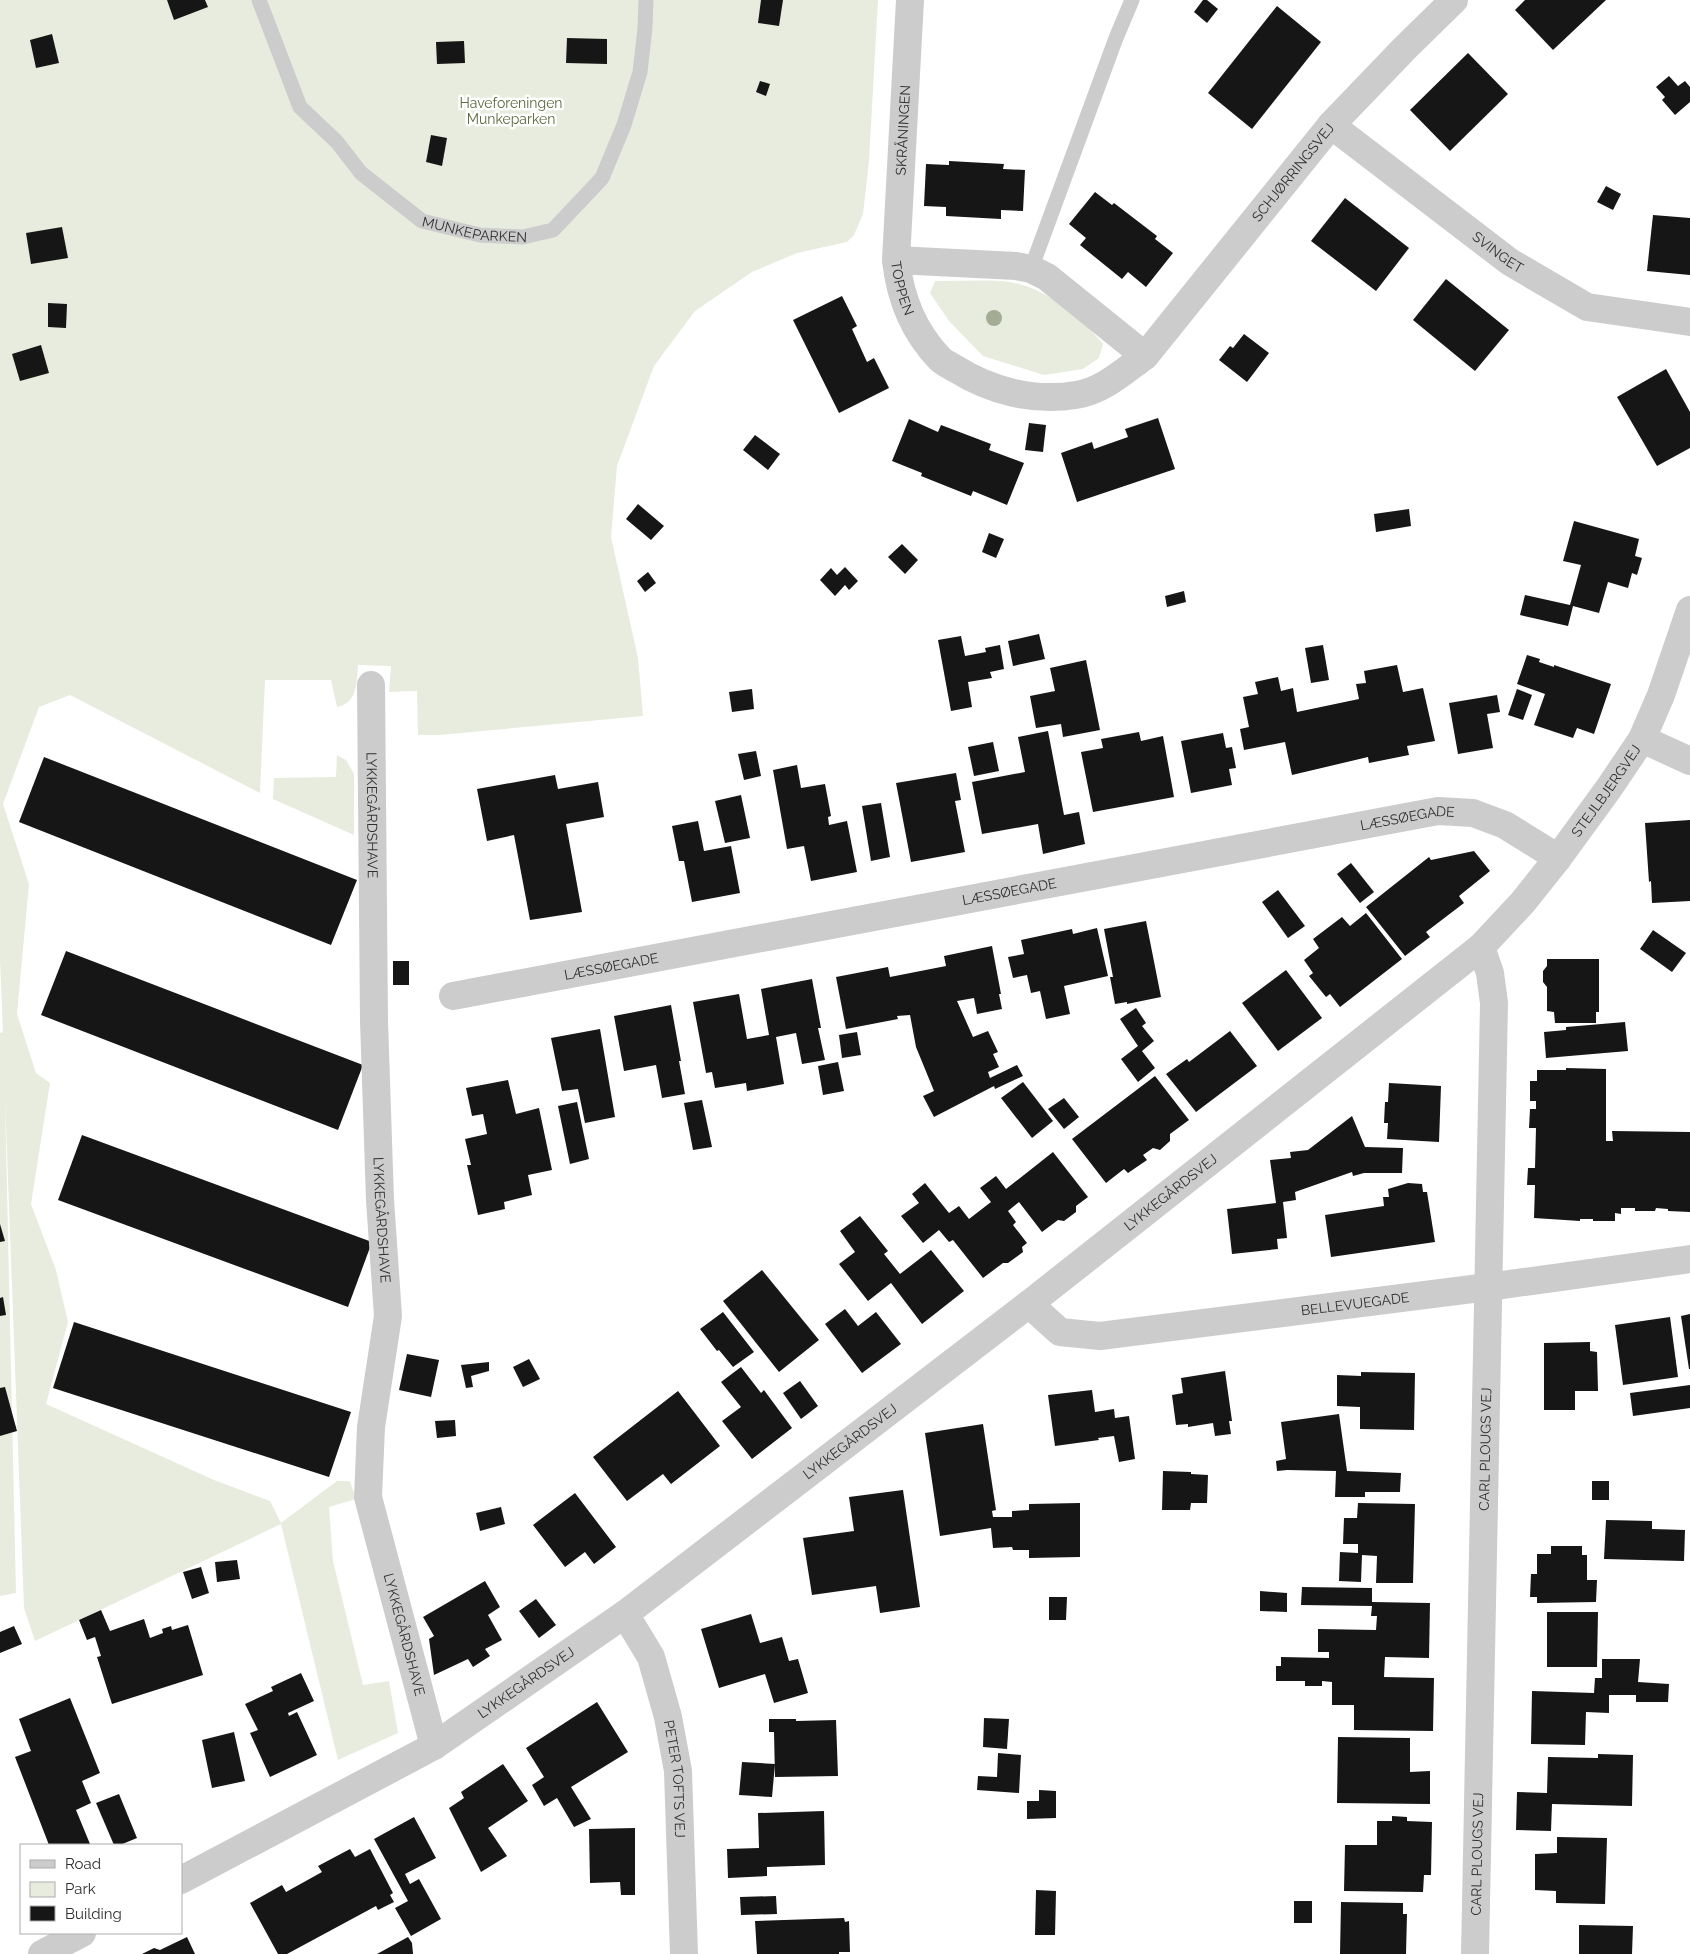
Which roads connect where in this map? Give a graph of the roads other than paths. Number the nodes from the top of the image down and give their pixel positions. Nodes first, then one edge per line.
1 (259, 0) edge
2 (646, 0) edge
3 (910, 0) edge
4 (1132, 0) edge
5 (1454, 0) edge
6 (1331, 125) junction
7 (896, 260) junction
8 (1031, 269) junction
9 (1690, 322) edge
10 (1145, 356) junction
11 (1690, 610) edge
12 (371, 685) dead end
13 (1642, 739) junction
14 (1690, 761) edge
15 (1558, 858) junction
16 (1481, 947) junction
17 (452, 996) dead end
18 (1690, 1259) edge
19 (1488, 1287) junction
20 (1029, 1304) junction
21 (625, 1614) junction
22 (434, 1746) junction
23 (182, 1879) edge
24 (80, 1934) edge
25 (42, 1954) edge
26 (684, 1954) edge
27 (1475, 1954) edge

1 - 2 lane, MUNKEPARKEN
3 - 7 street, SKRÅNINGEN
4 - 8 lane
5 - 6 street, SCHJØRRINGSVEJ
6 - 9 street, SVINGET
6 - 10 street, SCHJØRRINGSVEJ
7 - 8 street, TOPPEN
7 - 10 street, TOPPEN
8 - 10 street, TOPPEN
11 - 13 street, STEJLBJERGVEJ
12 - 22 street, LYKKEGÅRDSHAVE
13 - 14 street
13 - 15 street, STEJLBJERGVEJ
15 - 16 street, STEJLBJERGVEJ
15 - 17 street, LÆSSØEGADE
16 - 19 street, CARL PLOUGS VEJ
16 - 20 street, LYKKEGÅRDSVEJ
18 - 19 street, BELLEVUEGADE
19 - 20 street, BELLEVUEGADE
19 - 27 street, CARL PLOUGS VEJ
20 - 21 street, LYKKEGÅRDSVEJ
21 - 22 street, LYKKEGÅRDSVEJ
21 - 26 street, PETER TOFTS VEJ
22 - 23 street, LYKKEGÅRDSVEJ
24 - 25 street

